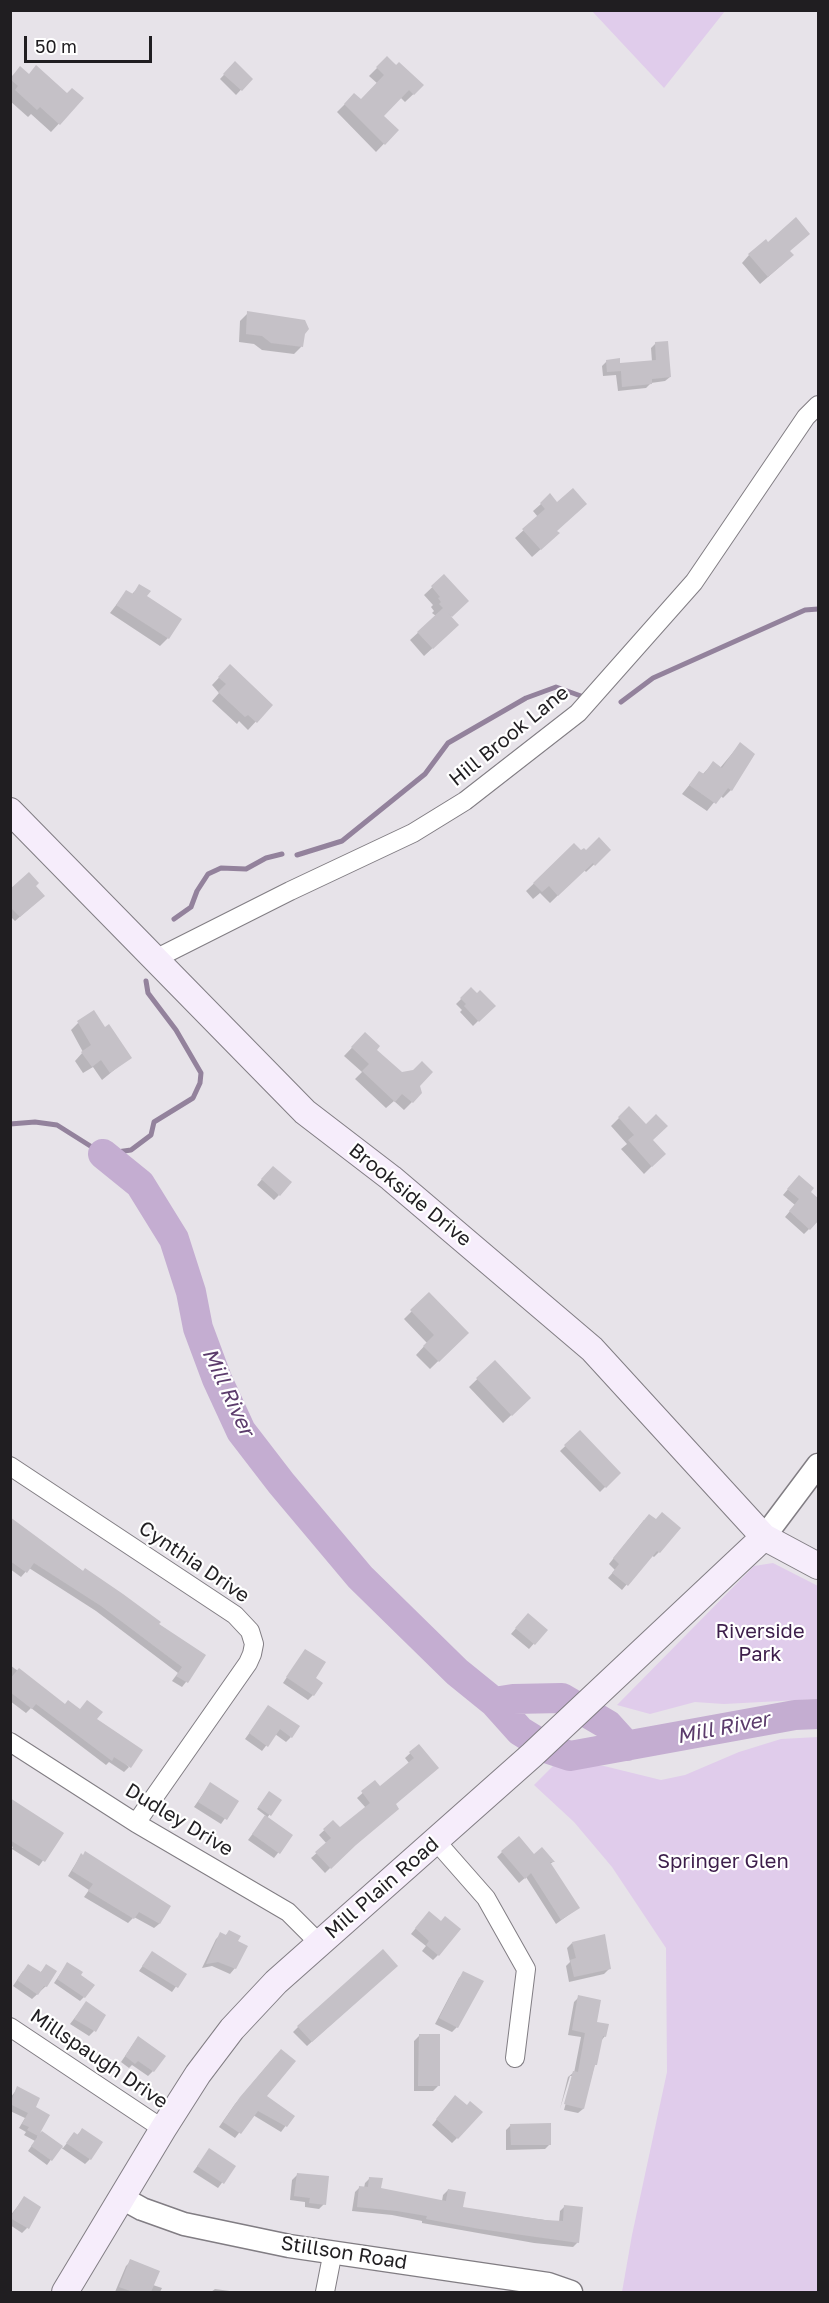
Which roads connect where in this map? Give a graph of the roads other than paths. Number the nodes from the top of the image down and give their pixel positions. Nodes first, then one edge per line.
1 (819, 405) edge
2 (10, 811) edge
3 (155, 959) junction
4 (819, 1465) edge
5 (10, 1466) edge
6 (764, 1537) junction
7 (819, 1566) edge
8 (10, 1742) edge
9 (136, 1823) junction
10 (435, 1840) junction
11 (319, 1943) junction
12 (10, 2027) edge
13 (515, 2058) dead end
14 (162, 2129) junction
15 (122, 2198) junction
16 (333, 2251) junction
17 (65, 2292) edge
18 (326, 2292) edge
19 (571, 2292) edge

1 - 3 street, Hill Brook Lane
2 - 3 main road, Brookside Drive
3 - 6 main road, Brookside Drive
4 - 6 street
5 - 9 street, Cynthia Drive
6 - 7 main road, Brookside Drive
6 - 10 main road, Mill Plain Road
8 - 9 street, Dudley Drive
9 - 11 street, Dudley Drive
10 - 11 main road, Mill Plain Road
10 - 13 street
11 - 14 main road, Mill Plain Road
12 - 14 street, Millspaugh Drive
14 - 15 main road, Mill Plain Road
15 - 16 street, Stillson Road
15 - 17 main road, Mill Plain Road
16 - 18 street
16 - 19 street, Stillson Road

